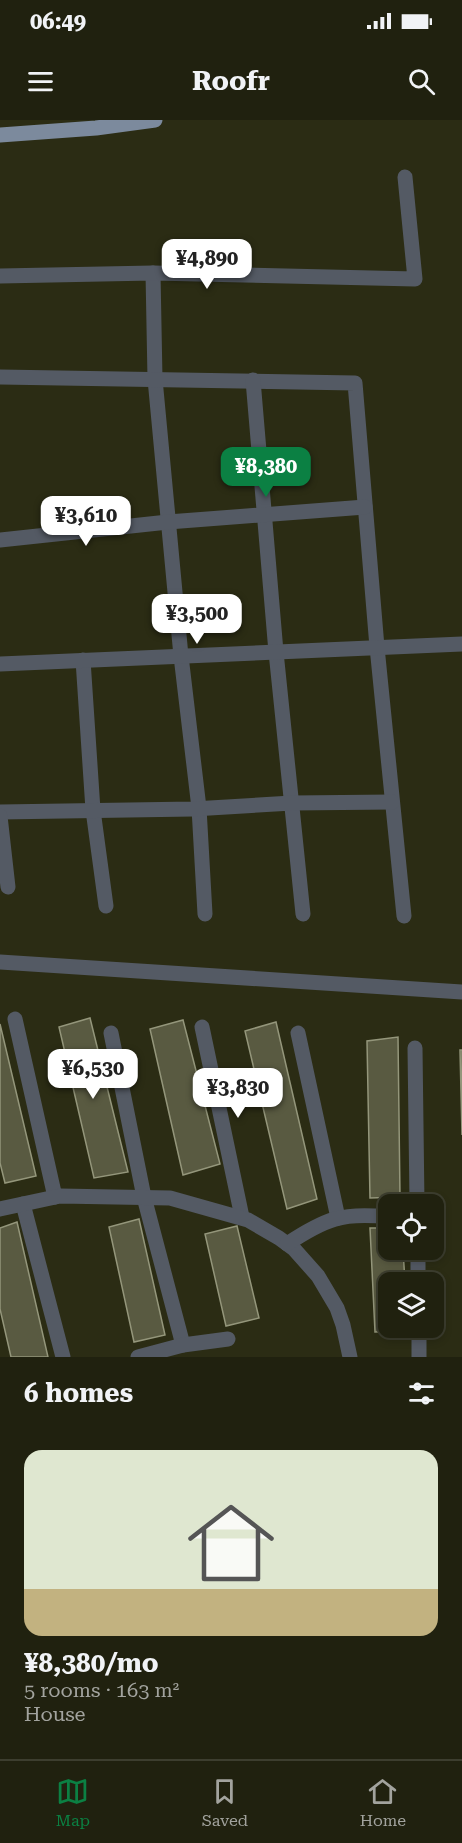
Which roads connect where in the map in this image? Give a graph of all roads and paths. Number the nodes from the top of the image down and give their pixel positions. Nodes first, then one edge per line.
1 (155, 120) edge
2 (0, 135) edge
3 (405, 177) dead end
4 (153, 273) junction
5 (0, 276) edge
6 (0, 377) edge
7 (155, 379) junction
8 (253, 380) junction
9 (365, 507) junction
10 (264, 514) junction
11 (168, 522) junction
12 (0, 540) edge
13 (462, 644) edge
14 (377, 647) junction
15 (276, 652) junction
16 (181, 656) junction
17 (83, 660) junction
18 (0, 664) edge
19 (392, 802) junction
20 (292, 803) junction
21 (199, 808) junction
22 (93, 810) junction
23 (0, 814) edge
24 (8, 887) dead end
25 (106, 906) dead end
26 (205, 914) dead end
27 (303, 914) dead end
28 (404, 916) dead end
29 (0, 962) edge
30 (462, 992) edge
31 (15, 1019) dead end
32 (202, 1027) dead end
33 (111, 1033) dead end
34 (298, 1033) dead end
35 (416, 1048) dead end
36 (417, 1194) edge
37 (55, 1197) junction
38 (144, 1197) junction
39 (23, 1204) junction
40 (0, 1209) edge
41 (378, 1216) edge
42 (242, 1217) junction
43 (338, 1218) junction
44 (287, 1244) junction
45 (419, 1338) edge
46 (228, 1339) dead end
47 (183, 1345) junction
48 (63, 1357) edge
49 (138, 1357) edge
50 (350, 1357) edge
51 (419, 1357) edge

1 - 2 main road
3 - 4 street
4 - 5 street
4 - 7 street
6 - 7 street
7 - 8 street
7 - 11 street
8 - 9 street
8 - 10 street
9 - 10 street
9 - 14 street
10 - 11 street
10 - 15 street
11 - 12 street
11 - 16 street
13 - 14 street
14 - 15 street
14 - 19 street
15 - 16 street
15 - 20 street
16 - 17 street
16 - 21 street
17 - 18 street
17 - 22 street
19 - 20 street
19 - 28 street
20 - 21 street
20 - 27 street
21 - 22 street
21 - 26 street
22 - 23 street
22 - 25 street
23 - 24 street
29 - 30 street
31 - 37 street
32 - 42 street
33 - 38 street
34 - 43 street
35 - 36 street
37 - 38 street
37 - 39 street
38 - 42 street
38 - 47 street
39 - 40 street
39 - 48 street
41 - 43 street
42 - 44 street
43 - 44 street
44 - 50 street
45 - 51 street
46 - 47 street
47 - 49 street

